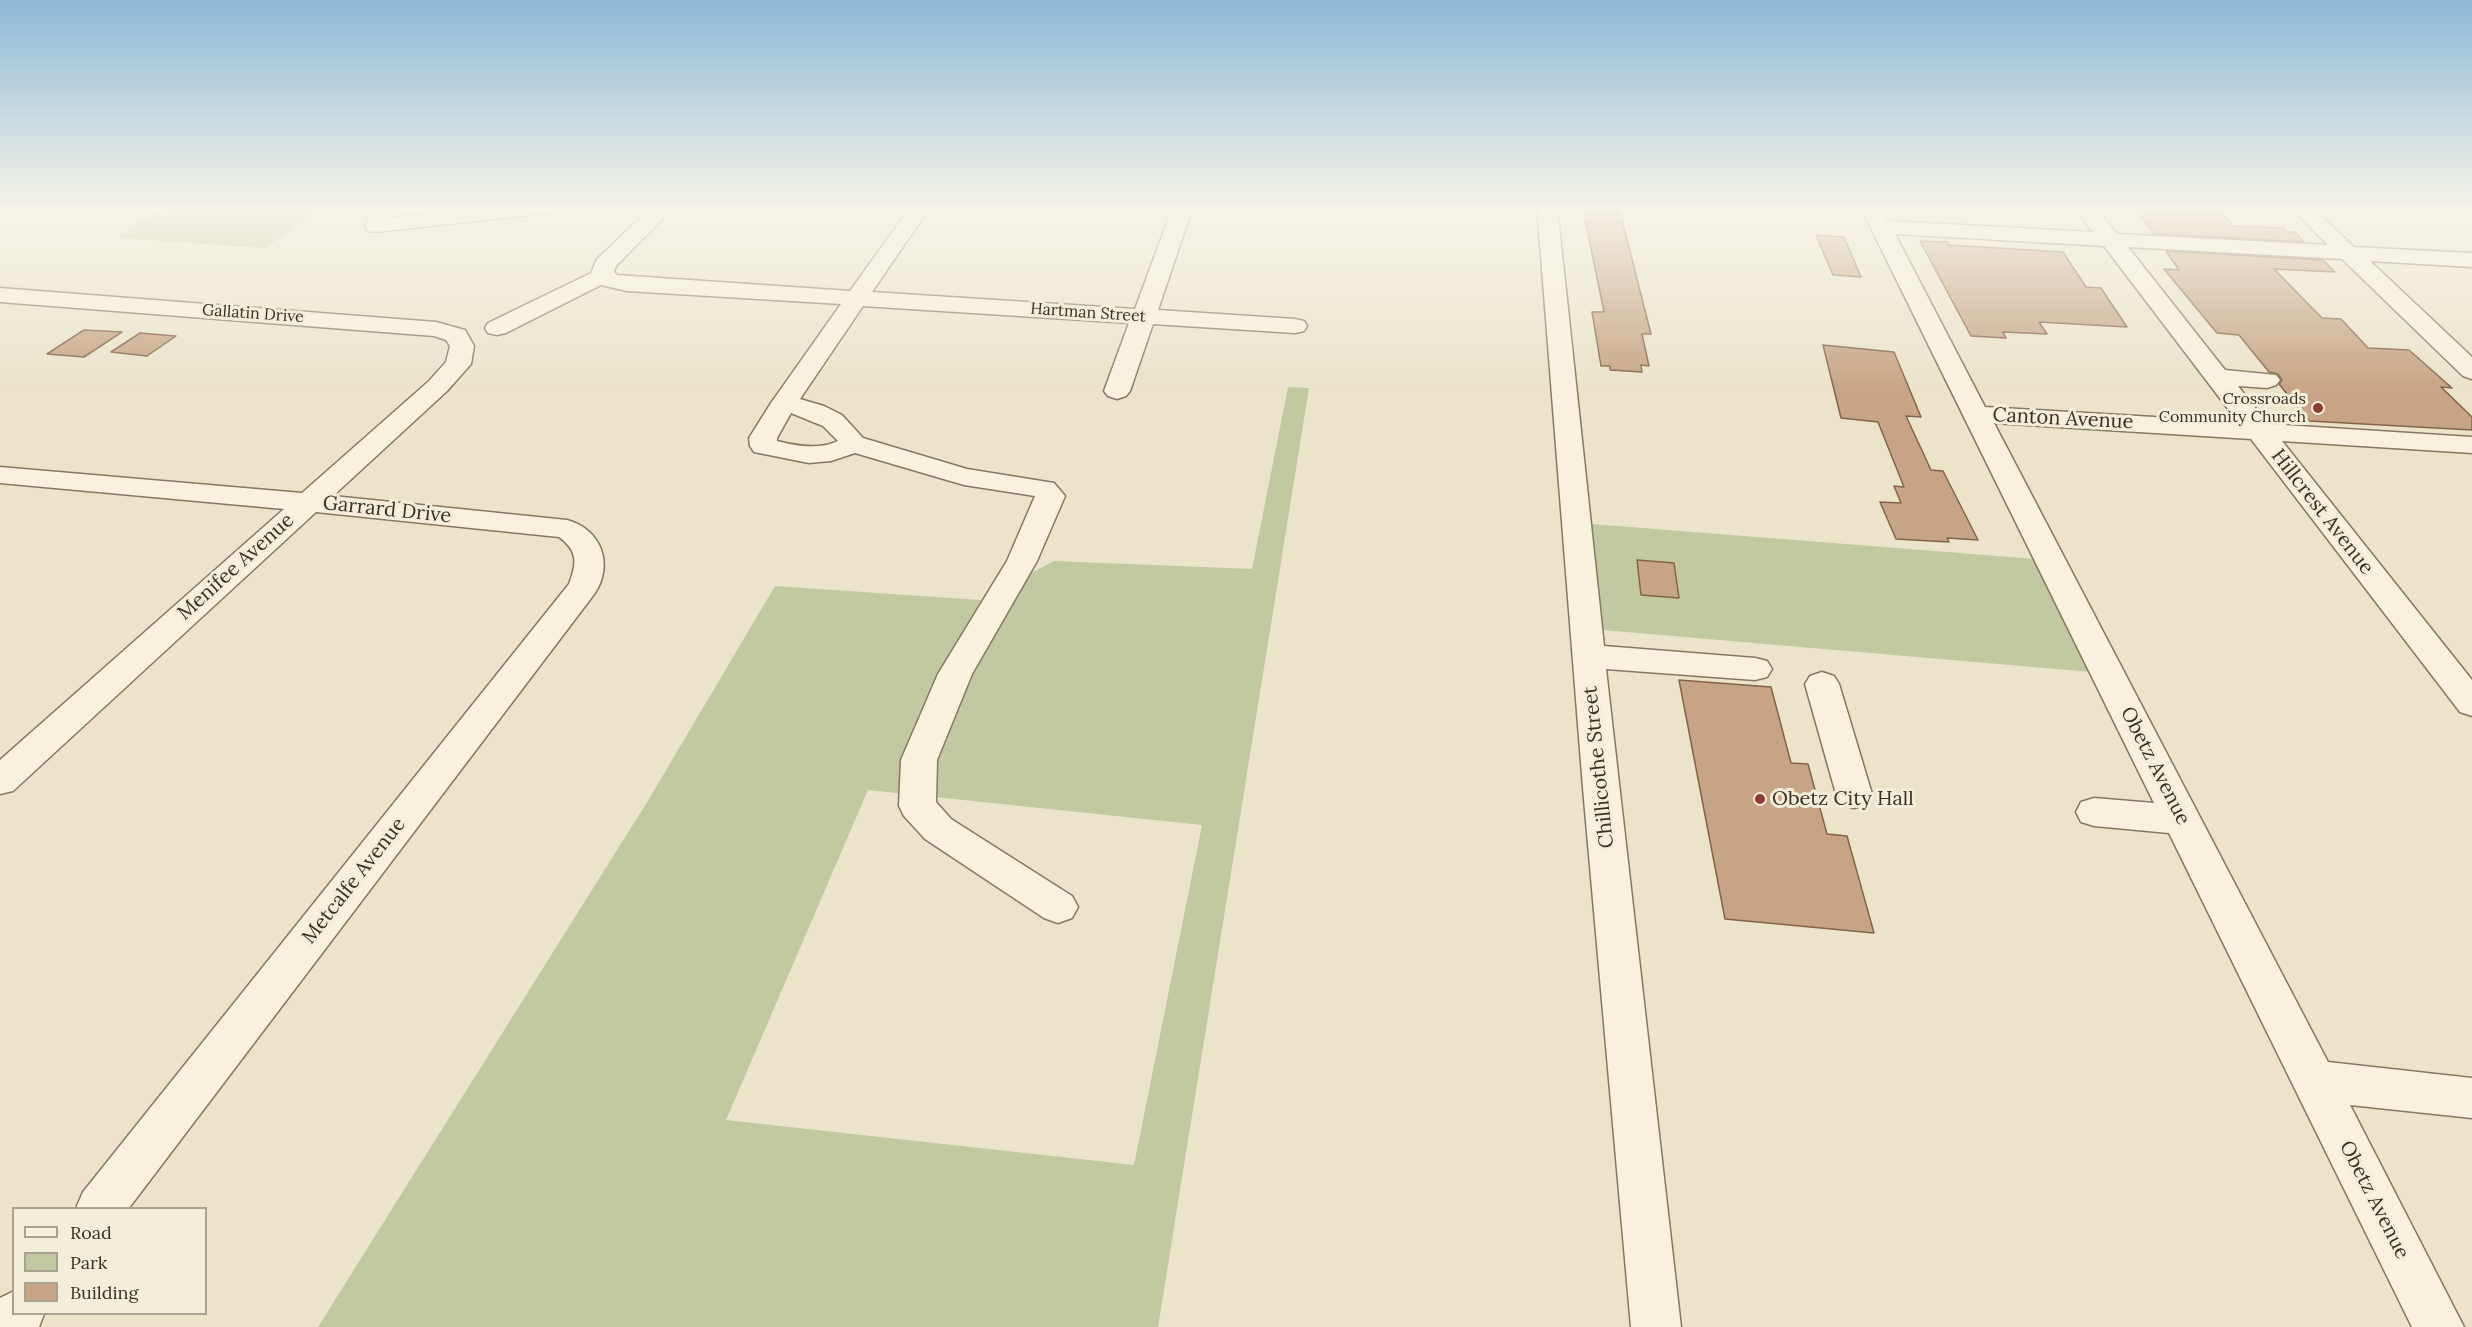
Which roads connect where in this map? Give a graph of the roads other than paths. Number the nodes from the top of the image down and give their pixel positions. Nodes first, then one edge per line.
1 (605, 268) edge
2 (878, 268) edge
3 (1160, 268) edge
4 (1553, 268) edge
5 (1902, 268) edge
6 (2133, 268) edge
7 (2364, 268) edge
8 (604, 273) junction
9 (0, 295) edge
10 (857, 298) junction
11 (1143, 316) junction
12 (1295, 326) dead end
13 (497, 328) dead end
14 (462, 346) joint
15 (2472, 371) edge
16 (2217, 377) junction
17 (2267, 380) dead end
18 (1117, 391) dead end
19 (784, 403) junction
20 (1977, 414) junction
21 (2257, 430) junction
22 (853, 444) junction
23 (2472, 445) edge
24 (0, 475) edge
25 (307, 502) junction
26 (587, 548) joint
27 (1589, 656) junction
28 (1755, 669) dead end
29 (1822, 684) dead end
30 (2472, 704) edge
31 (16, 750) edge
32 (0, 781) edge
33 (1854, 794) dead end
34 (2094, 812) dead end
35 (2182, 820) junction
36 (1058, 907) dead end
37 (2314, 1081) junction
38 (2472, 1098) edge
39 (102, 1207) edge
40 (18, 1315) edge
41 (8, 1327) edge
42 (1656, 1327) edge
43 (2439, 1327) edge

1 - 8 street
2 - 10 street
3 - 11 street
4 - 27 street, Chillicothe Street
5 - 20 street, Obetz Avenue
6 - 16 street, Hillcrest Avenue
7 - 15 street
8 - 10 street, Hartman Street
8 - 13 street
9 - 14 street, Gallatin Drive
10 - 11 street, Hartman Street
10 - 19 street
11 - 12 street, Hartman Street
11 - 18 street
14 - 25 street, Menifee Avenue
16 - 17 street
16 - 21 street, Hillcrest Avenue
19 - 22 street
19 - 22 street
20 - 21 street, Canton Avenue
20 - 35 street, Obetz Avenue
21 - 23 street, Canton Avenue
21 - 30 street, Hillcrest Avenue
22 - 36 street
24 - 25 street, Garrard Drive
25 - 26 street, Garrard Drive
25 - 31 street, Menifee Avenue
26 - 39 street, Metcalfe Avenue
27 - 28 street
27 - 42 street, Chillicothe Street
29 - 33 street
31 - 32 street, Menifee Avenue
34 - 35 street
35 - 37 street, Obetz Avenue
37 - 38 street
37 - 43 street, Obetz Avenue
40 - 41 street

